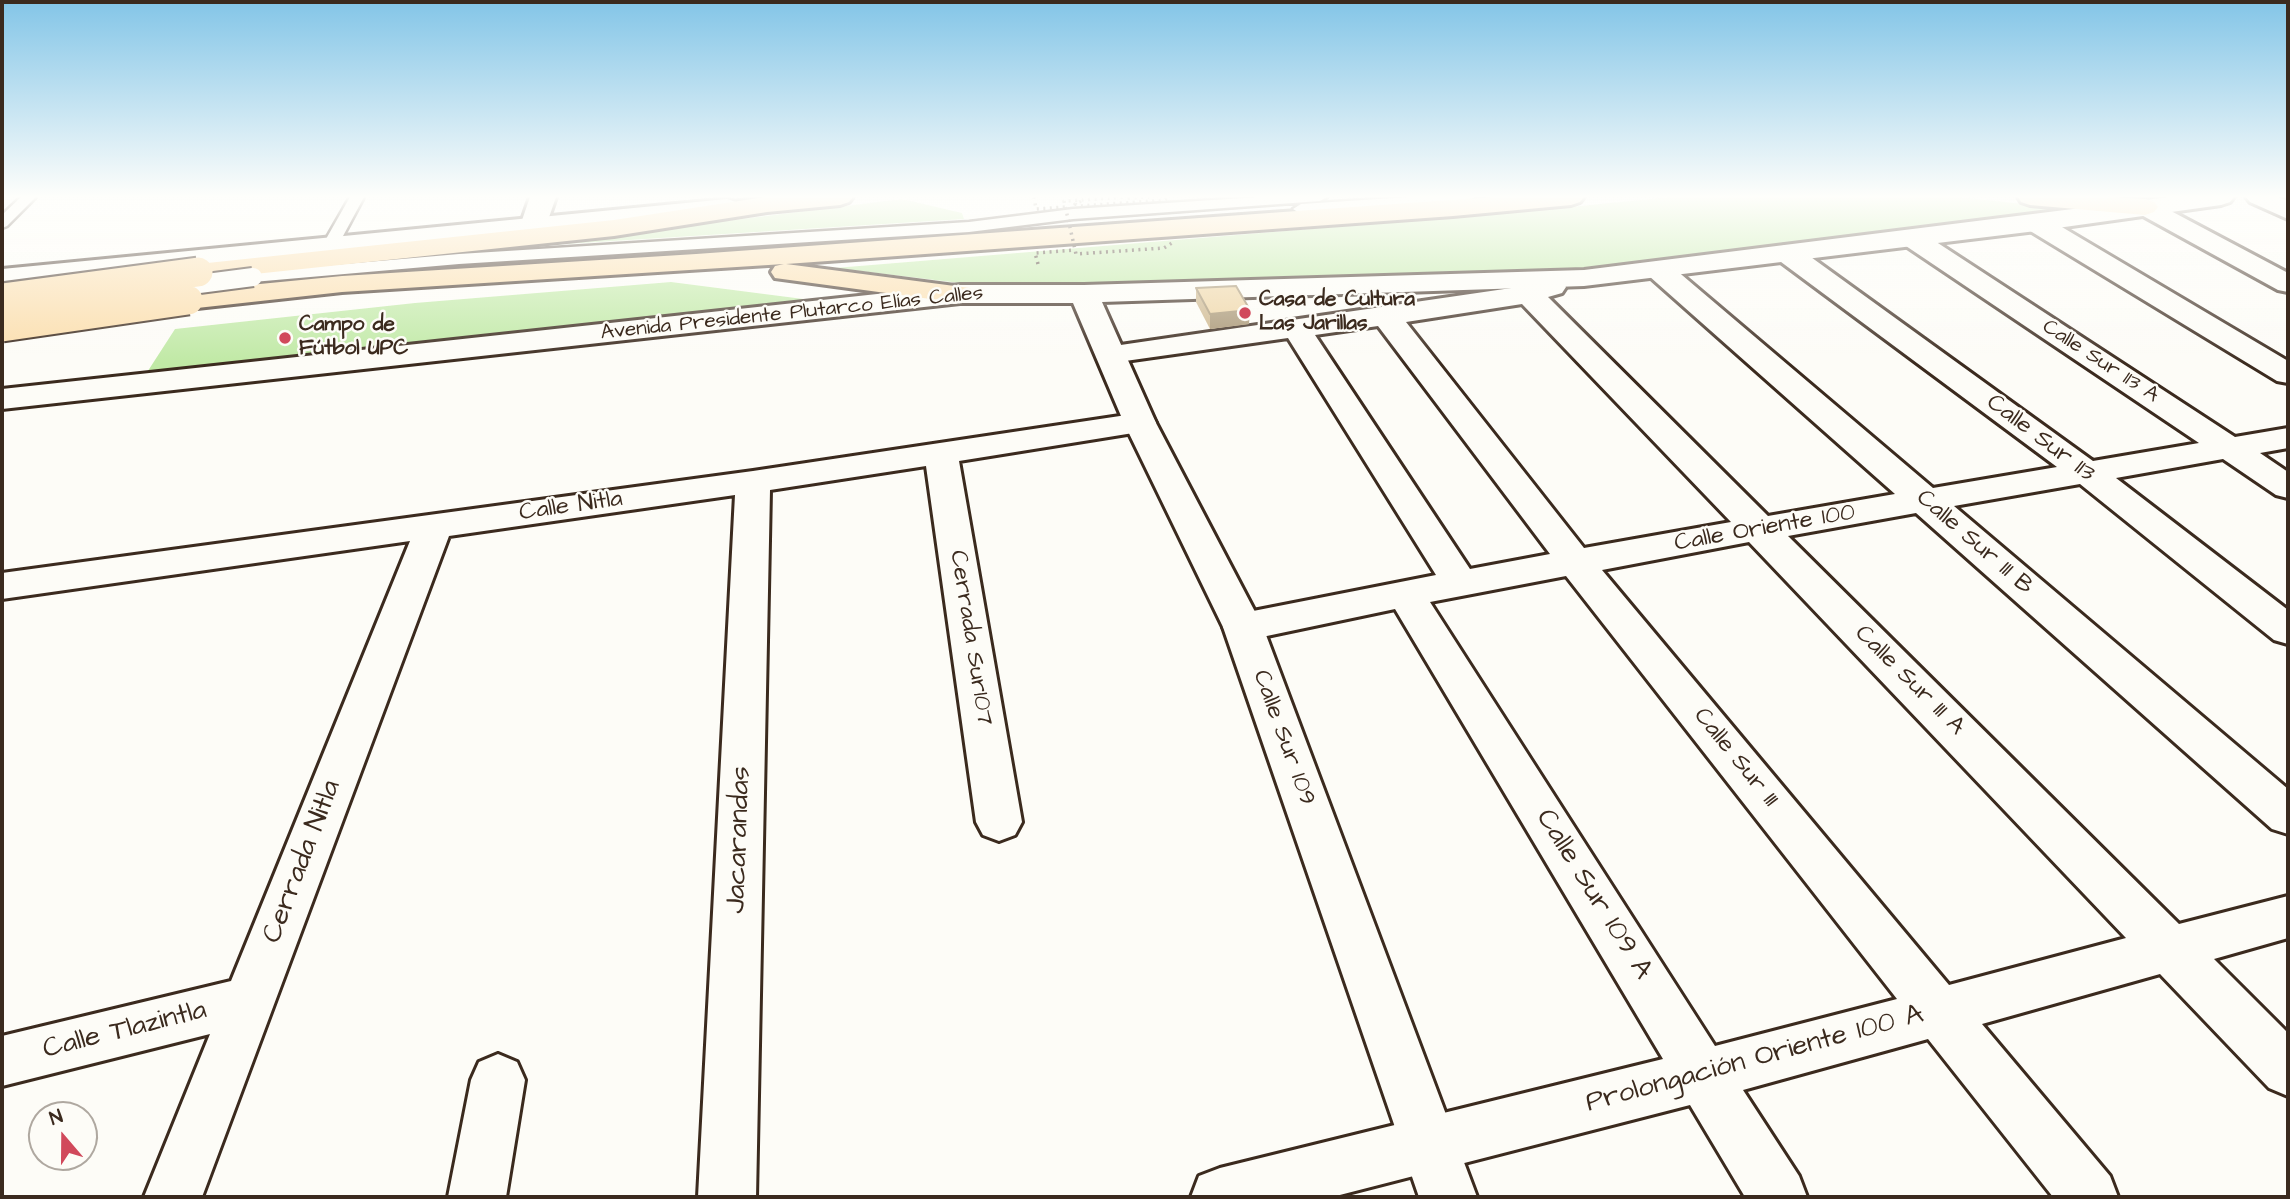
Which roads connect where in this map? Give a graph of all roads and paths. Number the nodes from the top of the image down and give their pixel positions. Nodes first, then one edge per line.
1 (255, 253) edge
2 (382, 253) edge
3 (556, 253) edge
4 (823, 253) edge
5 (1036, 253) edge
6 (1787, 253) joint
7 (1935, 253) edge
8 (2100, 253) edge
9 (2230, 253) edge
10 (696, 262) junction
11 (1038, 264) dead end
12 (1659, 270) junction
13 (38, 273) junction
14 (2, 277) edge
15 (1584, 278) junction
16 (2288, 284) edge
17 (960, 294) junction
18 (1084, 294) junction
19 (1529, 294) junction
20 (2, 298) edge
21 (2, 309) edge
22 (1386, 316) junction
23 (2, 327) edge
24 (1297, 329) junction
25 (2, 341) edge
26 (1111, 354) junction
27 (2288, 374) edge
28 (2, 398) edge
29 (1140, 423) junction
30 (2288, 438) edge
31 (2230, 448) junction
32 (941, 454) junction
33 (2086, 472) junction
34 (753, 482) junction
35 (2288, 487) edge
36 (1926, 501) junction
37 (434, 527) junction
38 (1759, 529) junction
39 (1576, 563) junction
40 (1460, 583) junction
41 (2, 586) edge
42 (1405, 594) junction
43 (1243, 626) junction
44 (2288, 630) edge
45 (2288, 816) edge
46 (999, 822) dead end
47 (2288, 917) edge
48 (2171, 948) junction
49 (248, 1001) junction
50 (1942, 1012) junction
51 (2, 1061) edge
52 (2288, 1070) edge
53 (1705, 1075) junction
54 (498, 1080) dead end
55 (1430, 1143) junction
56 (173, 1197) edge
57 (477, 1197) edge
58 (727, 1197) edge
59 (1220, 1197) edge
60 (1448, 1197) edge
61 (1778, 1197) edge
62 (2089, 1197) edge

1 - 13 street
2 - 20 main road, bridge
3 - 21 lane, bridge
4 - 10 main road
5 - 11 path, bridge
6 - 12 street, Avenida Presidente Plutarco Elías Calles
6 - 33 street, Calle Sur 113
7 - 31 street, Calle Sur 113 A
8 - 27 street
9 - 16 street
10 - 17 main road
10 - 23 main road, bridge
12 - 15 street, Avenida Presidente Plutarco Elías Calles
12 - 36 street, Calle Sur 111 B
13 - 14 street
13 - 25 lane
15 - 18 street, Avenida Presidente Plutarco Elías Calles
15 - 19 street, Avenida Presidente Plutarco Elías Calles
17 - 18 street, Avenida Presidente Plutarco Elías Calles
17 - 28 street, Avenida Presidente Plutarco Elías Calles
18 - 26 street, Calle Sur 109
19 - 22 street, Avenida Presidente Plutarco Elías Calles
19 - 38 street, Calle Sur 111 A
22 - 24 street, Avenida Presidente Plutarco Elías Calles
22 - 39 street, Calle Sur 111
24 - 26 street, Avenida Presidente Plutarco Elías Calles
24 - 40 street
26 - 29 street, Calle Sur 109
29 - 32 street, Calle Nitla
29 - 43 street, Calle Sur 109
30 - 31 street, Calle Oriente 100
31 - 33 street, Calle Oriente 100
31 - 35 street, Calle Sur 113 A
32 - 34 street, Calle Nitla
32 - 46 street, Cerrada Sur107
33 - 36 street, Calle Oriente 100
33 - 44 street, Calle Sur 113
34 - 37 street, Calle Nitla
34 - 58 street, Jacarandas
36 - 38 street, Calle Oriente 100
36 - 45 street, Calle Sur 111 B
37 - 41 street, Calle Nitla
37 - 49 street, Cerrada Nitla
38 - 39 street, Calle Oriente 100
38 - 48 street, Calle Sur 111 A
39 - 40 street, Calle Oriente 100
39 - 50 street, Calle Sur 111
40 - 42 street, Calle Oriente 100
42 - 43 street, Calle Oriente 100
42 - 53 street, Calle Sur 109 A
43 - 55 street, Calle Sur 109
47 - 48 street, Prolongación Oriente 100 A
48 - 50 street, Prolongación Oriente 100 A
48 - 52 street, Calle Sur 111 A
49 - 51 street, Calle Tlazintla
49 - 56 street, Cerrada Nitla
50 - 53 street, Prolongación Oriente 100 A
50 - 62 street, Calle Sur 111
53 - 55 street, Prolongación Oriente 100 A
53 - 61 street, Calle Sur 109 A
54 - 57 street
55 - 59 street, Prolongación Oriente 100 A
55 - 60 street, Calle Sur 109

